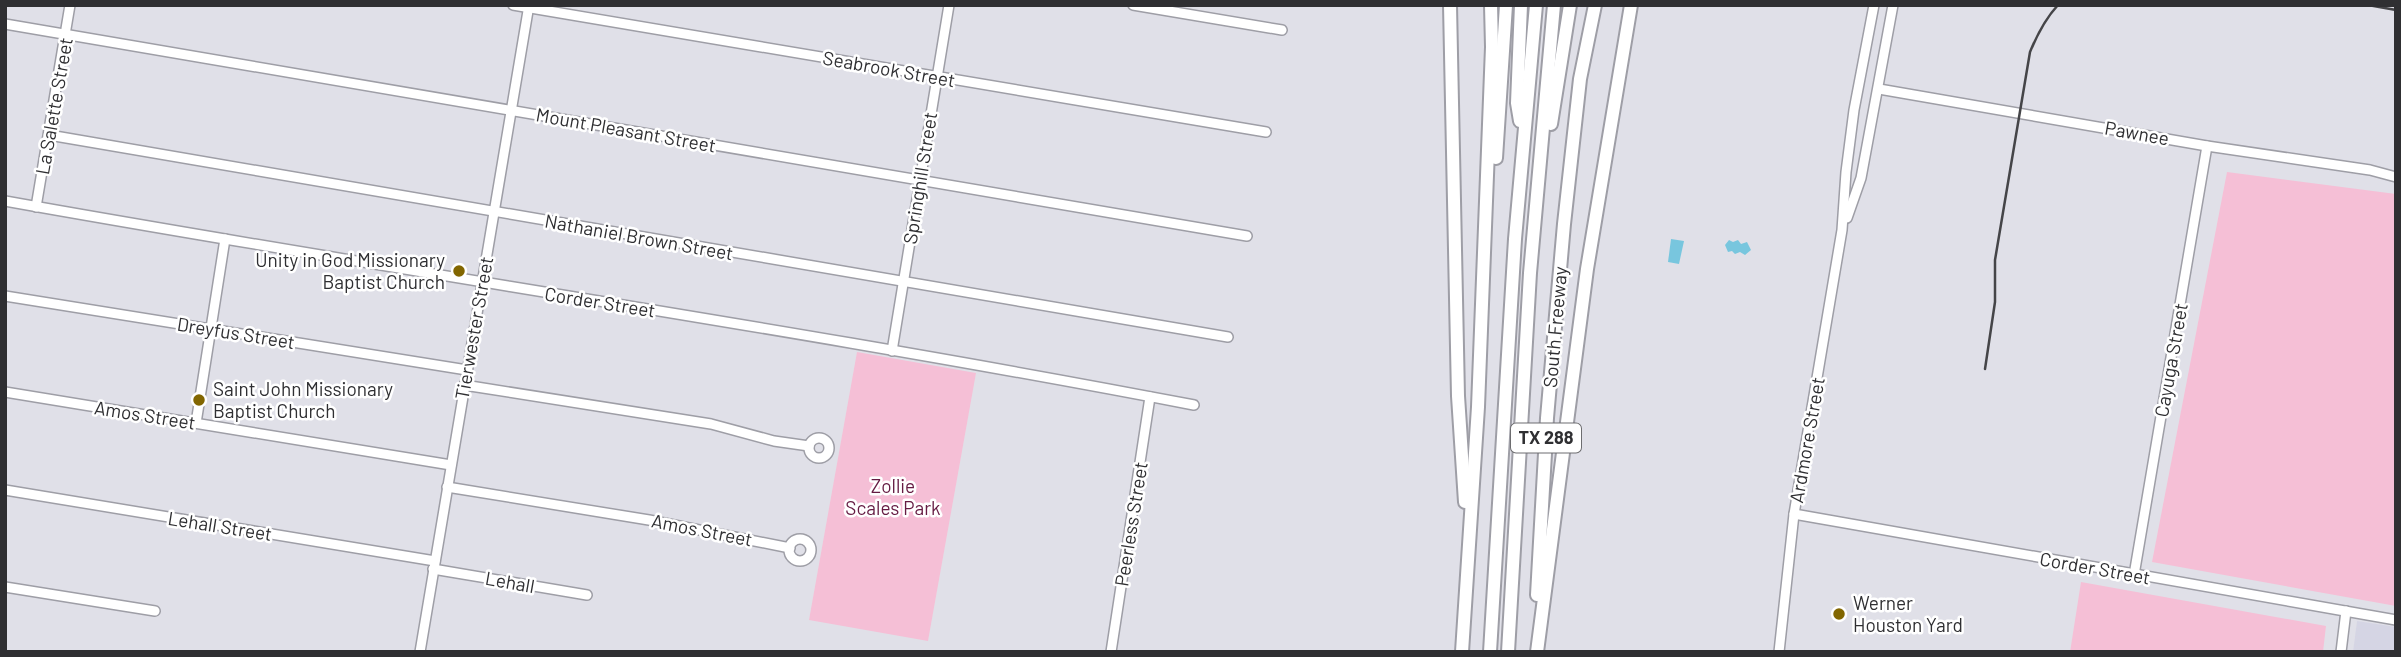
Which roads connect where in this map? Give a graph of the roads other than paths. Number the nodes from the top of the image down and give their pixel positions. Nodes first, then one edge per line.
1 (70, 5) edge
2 (513, 5) edge
3 (949, 5) edge
4 (1133, 5) edge
5 (1450, 5) edge
6 (1491, 5) edge
7 (1506, 5) edge
8 (1521, 5) edge
9 (1536, 5) edge
10 (1554, 5) edge
11 (1570, 5) edge
12 (1587, 5) edge
13 (1595, 5) edge
14 (1632, 5) edge
15 (1874, 5) edge
16 (1893, 5) edge
17 (529, 7) edge
18 (5, 24) edge
19 (1282, 30) dead end
20 (66, 35) junction
21 (937, 78) junction
22 (1580, 79) junction
23 (1879, 89) junction
24 (513, 110) junction
25 (1266, 132) dead end
26 (49, 135) junction
27 (1523, 142) junction
28 (2207, 146) junction
29 (2396, 177) edge
30 (920, 180) junction
31 (5, 201) edge
32 (36, 207) junction
33 (496, 212) junction
34 (1842, 230) junction
35 (1247, 236) dead end
36 (225, 239) junction
37 (1485, 249) junction
38 (1531, 273) junction
39 (903, 282) junction
40 (482, 283) junction
41 (5, 296) edge
42 (211, 329) junction
43 (1228, 337) dead end
44 (892, 351) junction
45 (467, 370) junction
46 (464, 384) junction
47 (5, 392) edge
48 (1150, 397) junction
49 (1194, 405) dead end
50 (195, 423) junction
51 (808, 446) dead end
52 (451, 466) junction
53 (447, 487) junction
54 (5, 490) edge
55 (1794, 514) junction
56 (790, 548) dead end
57 (1468, 552) junction
58 (434, 565) junction
59 (2134, 575) junction
60 (5, 587) edge
61 (587, 595) dead end
62 (155, 611) dead end
63 (2346, 611) junction
64 (2396, 620) edge
65 (420, 652) edge
66 (1111, 652) edge
67 (1462, 652) edge
68 (1490, 652) edge
69 (1508, 652) edge
70 (1535, 652) edge
71 (1779, 652) edge
72 (2341, 652) edge

1 - 20 street, La Salette Street
2 - 17 street, Seabrook Street
3 - 21 street, Springhill Street
4 - 19 street
5 - 57 highway
6 - 37 highway
7 - 37 highway
8 - 27 highway
9 - 27 highway
10 - 38 highway
11 - 38 highway
12 - 22 highway
13 - 22 highway, South Freeway / TX 288
14 - 70 highway
15 - 34 street, Ardmore Street
16 - 23 street, Ardmore Street
17 - 21 street, Seabrook Street
17 - 24 street, Tierwester Street
18 - 20 street, Mount Pleasant Street
20 - 24 street, Mount Pleasant Street
20 - 26 street, La Salette Street
21 - 25 street, Seabrook Street
21 - 30 street, Springhill Street
22 - 70 highway, South Freeway / TX 288
23 - 28 street, Pawnee
23 - 34 street, Ardmore Street
24 - 30 street, Mount Pleasant Street
24 - 33 street, Tierwester Street
26 - 32 street, La Salette Street
26 - 33 street, Nathaniel Brown Street
27 - 68 highway
28 - 29 street, Pawnee
28 - 59 street, Cayuga Street
30 - 35 street, Mount Pleasant Street
30 - 39 street, Springhill Street
31 - 32 street, Corder Street
32 - 36 street, Corder Street
33 - 39 street, Nathaniel Brown Street
33 - 40 street, Tierwester Street
34 - 55 street, Ardmore Street
36 - 40 street, Corder Street
36 - 42 street
37 - 57 highway
38 - 69 highway
39 - 43 street, Nathaniel Brown Street
39 - 44 street, Springhill Street
40 - 44 street, Corder Street
40 - 45 street, Tierwester Street
41 - 42 street, Dreyfus Street
42 - 45 street, Dreyfus Street
42 - 50 street
44 - 48 street, Corder Street
45 - 46 street, Tierwester Street
46 - 51 street
46 - 52 street, Tierwester Street
47 - 50 street, Amos Street
48 - 49 street, Corder Street
48 - 66 street, Peerless Street
50 - 52 street, Amos Street
52 - 53 street, Tierwester Street
53 - 56 street, Amos Street
53 - 58 street, Tierwester Street
54 - 58 street, Lehall Street
55 - 59 street, Corder Street
55 - 71 street, Ardmore Street
57 - 67 highway
58 - 61 street, Lehall
58 - 65 street, Tierwester Street
59 - 63 street, Corder Street
60 - 62 street
63 - 64 street, Corder Street
63 - 72 street

